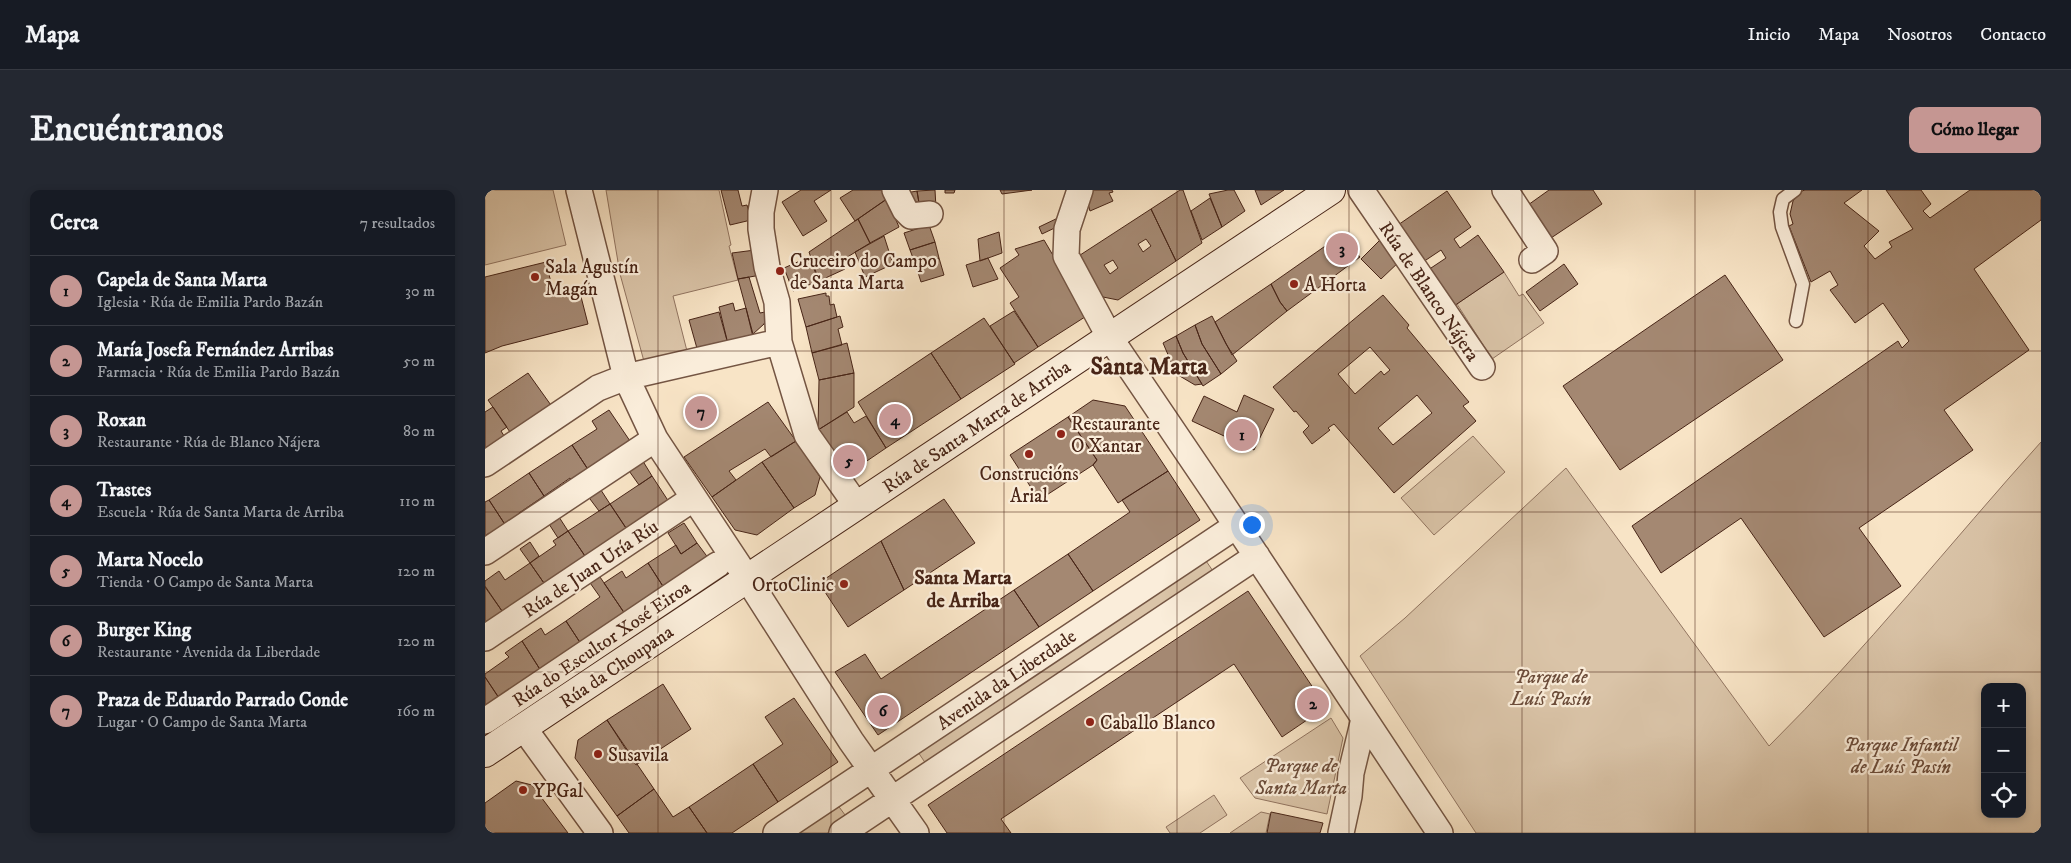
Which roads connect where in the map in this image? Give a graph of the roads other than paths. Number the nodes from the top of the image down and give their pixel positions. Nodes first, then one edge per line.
1 (579, 190) edge
2 (765, 190) edge
3 (895, 190) edge
4 (1079, 190) edge
5 (1331, 190) edge
6 (1361, 190) edge
7 (1505, 190) edge
8 (1795, 190) edge
9 (930, 214) dead end
10 (1532, 260) dead end
11 (1796, 321) dead end
12 (1110, 338) junction
13 (779, 342) junction
14 (1482, 367) dead end
15 (627, 377) junction
16 (655, 439) junction
17 (485, 464) edge
18 (694, 498) junction
19 (857, 506) junction
20 (1236, 526) junction
21 (485, 552) edge
22 (1257, 556) junction
23 (717, 565) dead end
24 (747, 578) junction
25 (485, 638) edge
26 (1365, 719) junction
27 (485, 721) edge
28 (523, 727) junction
29 (485, 753) edge
30 (1387, 753) junction
31 (871, 769) junction
32 (1349, 796) junction
33 (893, 800) junction
34 (600, 833) edge
35 (777, 833) edge
36 (842, 833) edge
37 (916, 833) edge
38 (1341, 833) edge
39 (1440, 833) edge

1 - 15 street
2 - 13 street
3 - 9 street
4 - 12 street
5 - 12 street, Rúa de Santa Marta de Arriba
6 - 14 street, Rúa de Blanco Nájera
7 - 10 street
8 - 11 lane
12 - 19 street, Rúa de Santa Marta de Arriba
12 - 20 street
13 - 15 street
13 - 19 street
15 - 16 street
15 - 17 street
16 - 18 street
16 - 21 street
18 - 24 street
18 - 25 street, Rúa de Juan Uría Ríu
19 - 24 street, Rúa de Santa Marta de Arriba
20 - 22 street
20 - 31 street, Avenida da Liberdade
22 - 26 street
22 - 33 street, Avenida da Liberdade
23 - 27 street, Rúa do Escultor Xosé Eiroa
24 - 28 street, Rúa da Choupana
24 - 31 street
26 - 30 street
26 - 32 street
28 - 29 street, Rúa da Choupana
28 - 34 street
30 - 32 street
30 - 39 street
31 - 33 street
31 - 35 street, Avenida da Liberdade
32 - 38 street
33 - 36 street, Avenida da Liberdade
33 - 37 street

